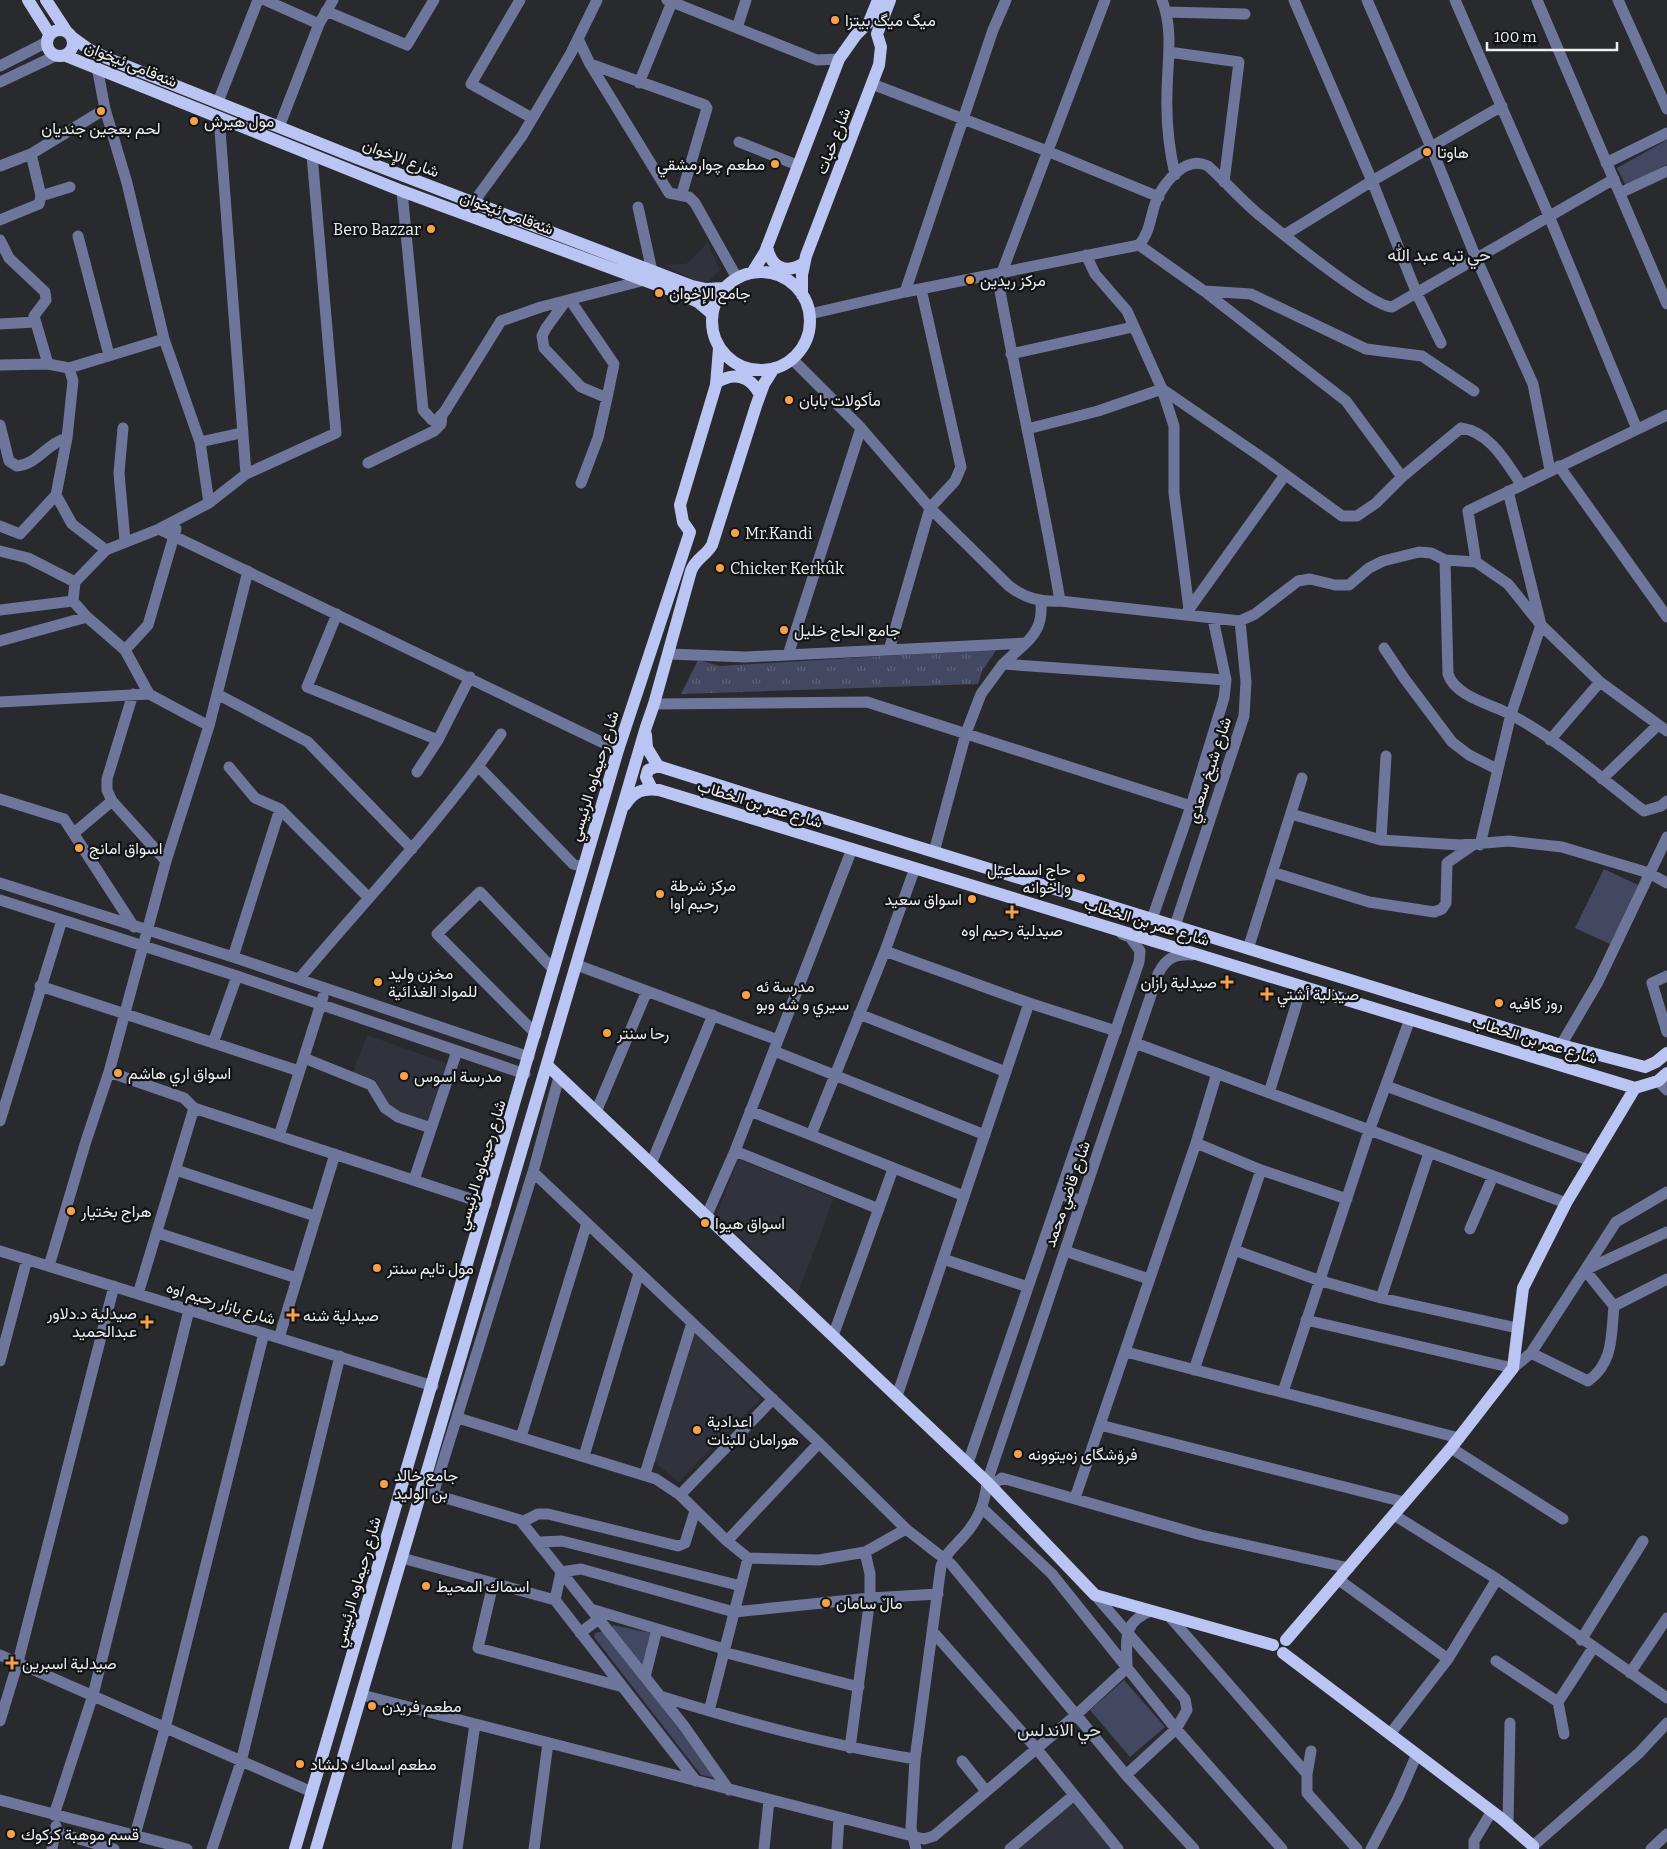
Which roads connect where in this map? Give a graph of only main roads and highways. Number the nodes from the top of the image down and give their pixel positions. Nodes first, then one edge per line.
1 (28, 0) edge
2 (46, 0) edge
3 (878, 0) edge
4 (890, 0) edge
5 (70, 34) junction
6 (48, 38) junction
7 (61, 56) junction
8 (349, 155) junction
9 (344, 168) junction
10 (767, 246) junction
11 (804, 263) junction
12 (752, 273) junction
13 (648, 275) junction
14 (700, 288) junction
15 (724, 288) junction
16 (802, 295) junction
17 (698, 302) junction
18 (712, 314) junction
19 (719, 348) junction
20 (774, 368) junction
21 (716, 383) junction
22 (760, 395) junction
23 (646, 727) junction
24 (658, 766) junction
25 (652, 789) junction
26 (769, 801) junction
27 (622, 809) junction
28 (764, 822) junction
29 (1001, 872) junction
30 (994, 892) junction
31 (569, 920) junction
32 (589, 925) junction
33 (561, 947) junction
34 (579, 959) junction
35 (1367, 985) junction
36 (1362, 1004) junction
37 (1458, 1013) junction
38 (1453, 1032) junction
39 (1667, 1052) edge
40 (548, 1066) junction
41 (1664, 1081) edge
42 (1635, 1088) junction
43 (1278, 1649) junction
44 (1533, 1848) edge
45 (295, 1849) edge
46 (316, 1849) edge

1 - 6 main road
2 - 5 main road
3 - 10 main road, شارع خبات
4 - 11 main road, شارع خبات
5 - 6 main road
5 - 7 main road
5 - 8 main road, شارع الإخوان
6 - 7 main road
7 - 9 main road, شەقامی ئیخوان
8 - 9 main road
8 - 13 main road, شارع الإخوان
9 - 13 main road, شەقامی ئیخوان
10 - 11 main road
10 - 12 main road, شارع خبات
11 - 16 main road, شارع خبات
12 - 15 main road
12 - 16 main road
13 - 14 main road, شارع الإخوان
13 - 17 main road, شەقامی ئیخوان
14 - 15 main road, شارع الإخوان
14 - 17 main road
15 - 18 main road
16 - 20 main road
17 - 18 main road, شەقامی ئیخوان
18 - 19 main road
19 - 20 main road
19 - 21 main road, شارع رحيماوه الرئيسي
20 - 22 main road
21 - 22 main road
21 - 31 main road, شارع رحيماوه الرئيسي
22 - 23 main road
23 - 24 main road
23 - 27 main road
24 - 25 main road
24 - 26 main road, شارع عمر بن الخطاب
25 - 27 main road
25 - 28 main road, شارع عمر بن الخطاب
26 - 28 main road
26 - 29 main road, شارع عمر بن الخطاب
27 - 32 main road
28 - 30 main road, شارع عمر بن الخطاب
29 - 30 main road
29 - 35 main road, شارع عمر بن الخطاب
30 - 36 main road, شارع عمر بن الخطاب
31 - 32 main road
31 - 33 main road, شارع رحيماوه الرئيسي
32 - 34 main road
33 - 34 main road
33 - 45 main road, شارع رحيماوه الرئيسي
34 - 40 main road
35 - 36 main road
35 - 37 main road, شارع عمر بن الخطاب
36 - 38 main road, شارع عمر بن الخطاب
37 - 38 main road
37 - 39 main road, شارع عمر بن الخطاب
38 - 42 main road, شارع عمر بن الخطاب
40 - 43 main road
40 - 46 main road
41 - 42 main road
42 - 43 main road
43 - 44 main road

